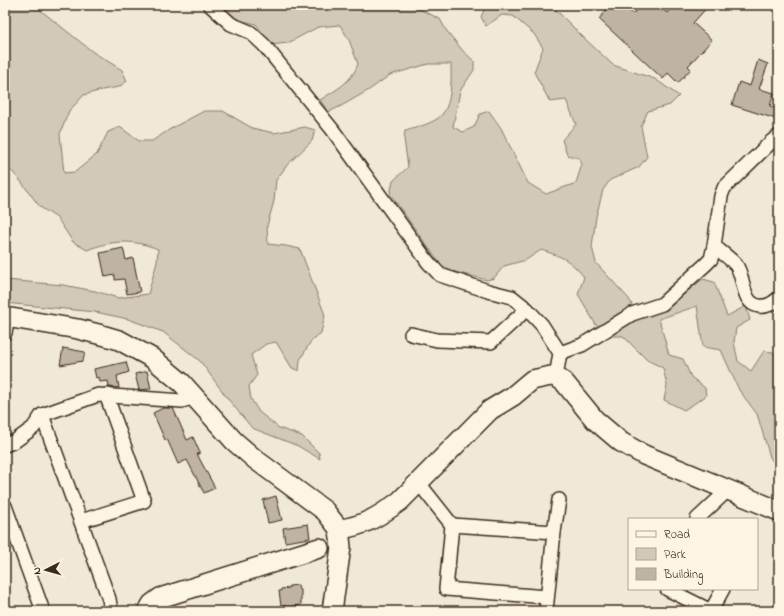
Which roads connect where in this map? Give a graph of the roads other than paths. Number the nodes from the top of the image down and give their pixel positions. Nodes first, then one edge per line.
1 (210, 5) edge
2 (779, 136) edge
3 (714, 246) junction
4 (779, 298) edge
5 (528, 309) junction
6 (6, 322) edge
7 (411, 334) dead end
8 (560, 353) junction
9 (556, 377) junction
10 (108, 395) junction
11 (194, 397) junction
12 (42, 415) junction
13 (5, 445) edge
14 (418, 482) junction
15 (728, 490) junction
16 (559, 500) dead end
17 (5, 506) edge
18 (779, 511) edge
19 (698, 518) edge
20 (81, 521) junction
21 (452, 525) junction
22 (339, 529) junction
23 (554, 532) junction
24 (318, 548) dead end
25 (670, 590) edge
26 (722, 590) edge
27 (547, 598) junction
28 (43, 611) edge
29 (111, 611) edge
30 (148, 611) edge
31 (332, 611) edge
32 (546, 611) edge

1 - 5 street
2 - 3 street
3 - 4 street
3 - 8 street
5 - 7 street
5 - 8 street
6 - 11 street
8 - 9 street
9 - 14 street
9 - 15 street
10 - 11 street
10 - 12 street
10 - 20 street
11 - 22 street
12 - 13 street
12 - 20 street
14 - 21 street
14 - 22 street
15 - 18 street
15 - 19 street
16 - 23 street
17 - 28 street
20 - 29 street
21 - 23 street
21 - 27 street
22 - 31 street
23 - 27 street
24 - 30 street
25 - 26 street
27 - 32 street

